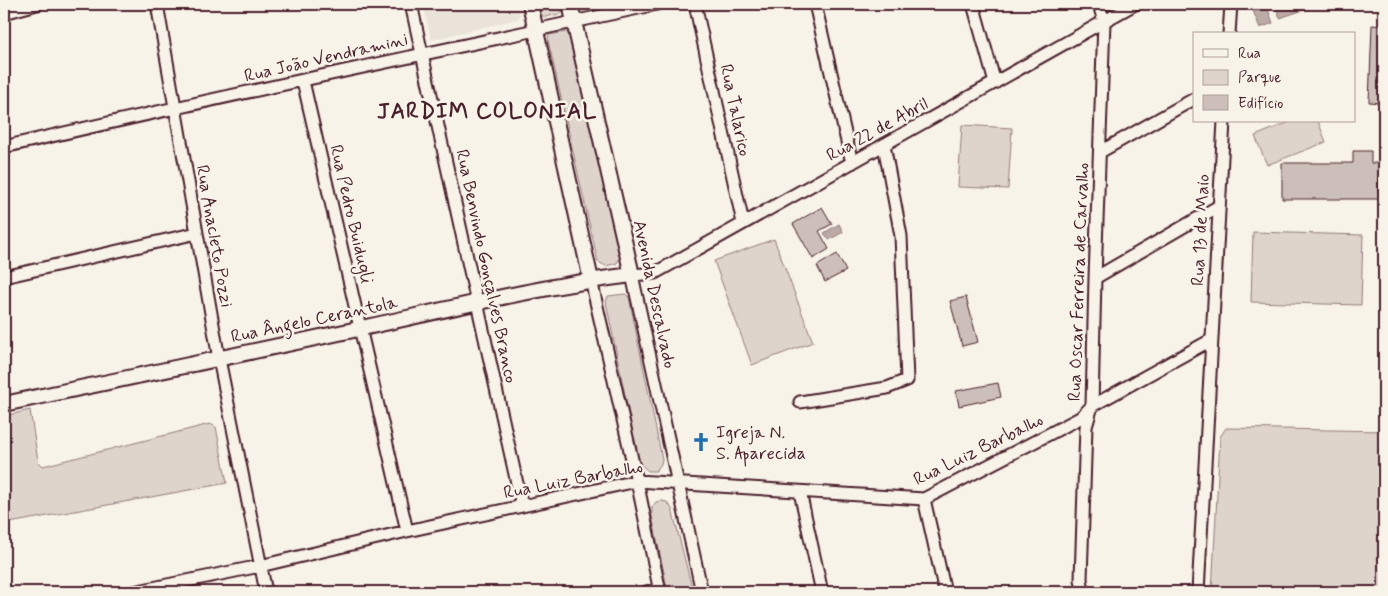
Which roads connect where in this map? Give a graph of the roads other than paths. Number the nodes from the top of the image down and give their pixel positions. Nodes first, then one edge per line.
1 (33, 4) edge
2 (157, 4) edge
3 (411, 4) edge
4 (530, 4) edge
5 (570, 4) edge
6 (656, 4) edge
7 (695, 4) edge
8 (815, 4) edge
9 (973, 4) edge
10 (1099, 4) edge
11 (1135, 4) edge
12 (1231, 4) edge
13 (4, 13) edge
14 (574, 22) junction
15 (1104, 22) junction
16 (536, 30) junction
17 (1230, 32) edge
18 (422, 53) junction
19 (303, 81) junction
20 (995, 83) junction
21 (1193, 99) edge
22 (174, 107) junction
23 (1224, 122) edge
24 (884, 145) junction
25 (4, 147) edge
26 (1100, 152) junction
27 (852, 163) junction
28 (1218, 206) junction
29 (743, 223) junction
30 (197, 233) junction
31 (632, 276) junction
32 (4, 277) edge
33 (1095, 278) junction
34 (591, 280) junction
35 (477, 302) junction
36 (361, 328) junction
37 (1211, 340) junction
38 (219, 359) junction
39 (800, 402) dead end
40 (4, 404) edge
41 (1092, 406) junction
42 (637, 481) junction
43 (677, 484) junction
44 (800, 492) junction
45 (924, 499) junction
46 (522, 506) junction
47 (407, 531) junction
48 (260, 566) junction
49 (660, 591) edge
50 (133, 592) edge
51 (266, 592) edge
52 (646, 592) edge
53 (702, 592) edge
54 (822, 592) edge
55 (945, 592) edge
56 (1083, 592) edge
57 (1198, 592) edge

1 - 13 street
2 - 22 street, Rua Anacleto Pozzi
3 - 18 street, Rua Benvindo Gonçalves Branco
4 - 16 street
5 - 14 street, Avenida Descalvado
6 - 14 street, Rua João Vendramini
7 - 29 street, Rua Talarico
8 - 27 street
9 - 20 street
10 - 15 street, Rua Oscar Ferreira de Carvalho
11 - 15 street, Rua 22 de Abril
12 - 17 street
14 - 16 street, Rua João Vendramini
14 - 31 street, Avenida Descalvado
15 - 20 street, Rua 22 de Abril
15 - 26 street, Rua Oscar Ferreira de Carvalho
16 - 18 street, Rua João Vendramini
16 - 34 street
18 - 19 street, Rua João Vendramini
18 - 35 street, Rua Benvindo Gonçalves Branco
19 - 22 street, Rua João Vendramini
19 - 36 street, Rua Pedro Buidugli
20 - 24 street, Rua 22 de Abril
21 - 26 street
22 - 25 street, Rua João Vendramini
22 - 30 street, Rua Anacleto Pozzi
23 - 28 street, Rua 13 de Maio
24 - 27 street, Rua 22 de Abril
24 - 39 street
26 - 33 street, Rua Oscar Ferreira de Carvalho
27 - 29 street, Rua 22 de Abril
28 - 33 street
28 - 37 street, Rua 13 de Maio
29 - 31 street, Rua 22 de Abril
30 - 32 street
30 - 38 street, Rua Anacleto Pozzi
31 - 34 street, Rua Ângelo Cerantola
31 - 43 street, Avenida Descalvado
33 - 41 street, Rua Oscar Ferreira de Carvalho
34 - 35 street, Rua Ângelo Cerantola
34 - 42 street
35 - 36 street, Rua Ângelo Cerantola
35 - 46 street, Rua Benvindo Gonçalves Branco
36 - 38 street, Rua Ângelo Cerantola
36 - 47 street, Rua Pedro Buidugli
37 - 41 street, Rua Luiz Barbalho
37 - 57 street, Rua 13 de Maio
38 - 40 street, Rua Ângelo Cerantola
38 - 48 street, Rua Anacleto Pozzi
41 - 45 street, Rua Luiz Barbalho
41 - 56 street, Rua Oscar Ferreira de Carvalho
42 - 43 street, Rua Luiz Barbalho
42 - 46 street, Rua Luiz Barbalho
42 - 49 street
43 - 44 street, Rua Luiz Barbalho
43 - 53 street, Avenida Descalvado
44 - 45 street, Rua Luiz Barbalho
44 - 54 street
45 - 55 street
46 - 47 street, Rua Luiz Barbalho
47 - 48 street, Rua Luiz Barbalho
48 - 50 street, Rua Luiz Barbalho
48 - 51 street, Rua Anacleto Pozzi
49 - 52 street

